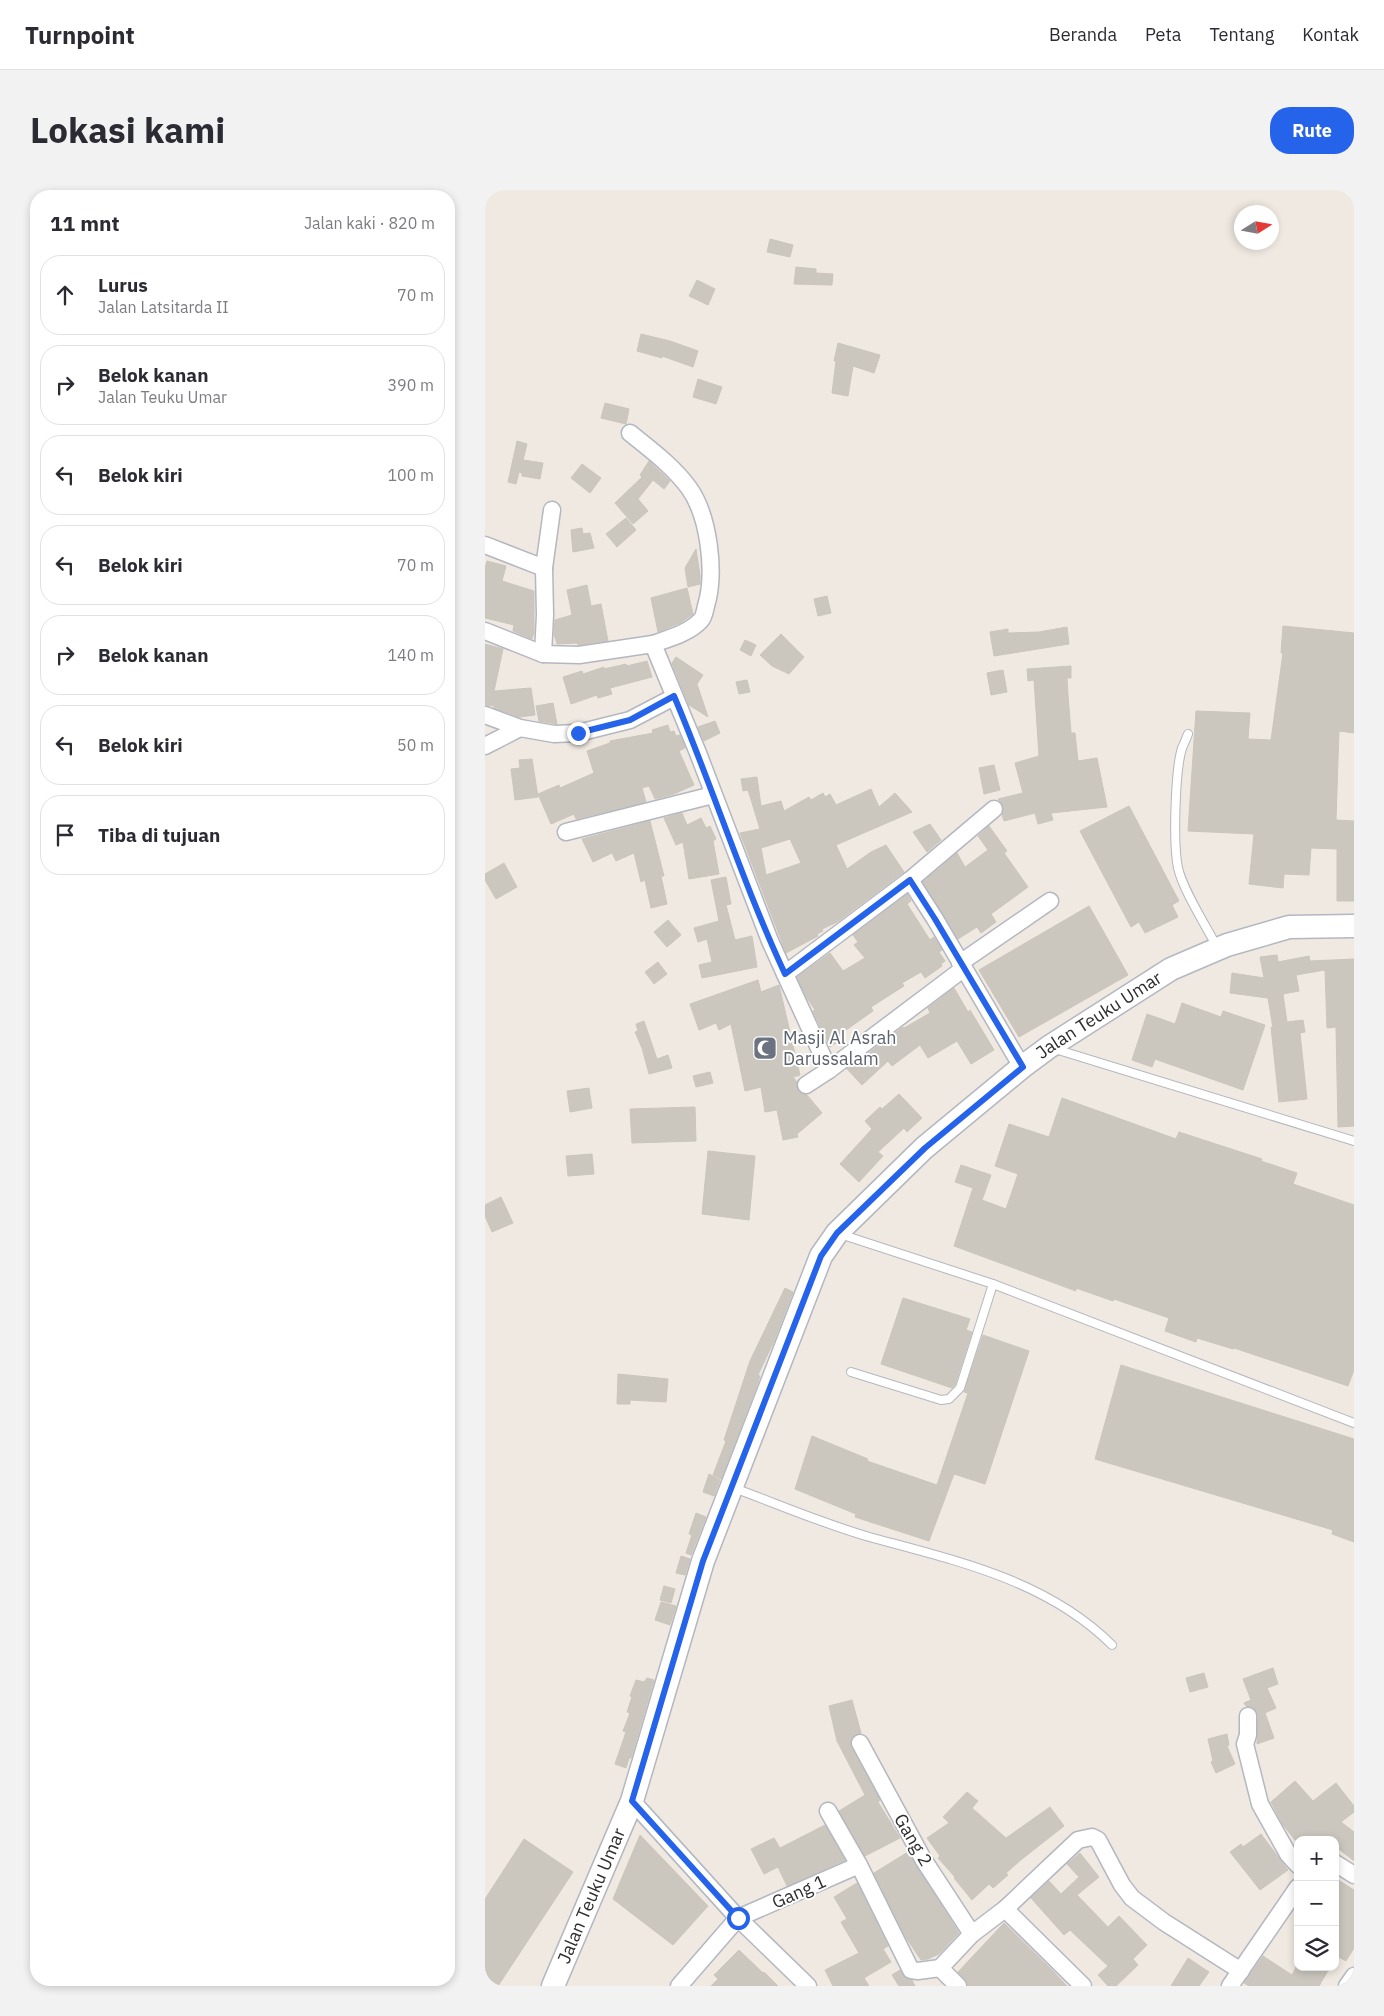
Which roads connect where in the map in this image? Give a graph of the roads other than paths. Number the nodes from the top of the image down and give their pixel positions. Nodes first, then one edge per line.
1 (630, 433) dead end
2 (552, 510) dead end
3 (485, 545) edge
4 (544, 568) junction
5 (485, 631) edge
6 (653, 644) junction
7 (543, 654) junction
8 (674, 696) junction
9 (485, 715) edge
10 (520, 728) junction
11 (1188, 734) dead end
12 (485, 746) edge
13 (713, 795) junction
14 (994, 809) dead end
15 (566, 832) dead end
16 (910, 880) junction
17 (1050, 901) dead end
18 (1354, 926) edge
19 (1218, 949) junction
20 (962, 966) junction
21 (785, 974) junction
22 (1049, 1047) junction
23 (1023, 1067) junction
24 (829, 1070) junction
25 (806, 1085) dead end
26 (1354, 1141) edge
27 (837, 1233) junction
28 (993, 1284) junction
29 (851, 1372) dead end
30 (1354, 1423) edge
31 (732, 1487) junction
32 (1112, 1645) dead end
33 (1248, 1716) dead end
34 (860, 1743) dead end
35 (632, 1801) junction
36 (828, 1811) dead end
37 (1294, 1861) edge
38 (859, 1865) junction
39 (1339, 1866) edge
40 (1354, 1875) edge
41 (1294, 1894) edge
42 (1005, 1909) junction
43 (738, 1918) junction
44 (973, 1934) junction
45 (940, 1968) junction
46 (1241, 1971) junction
47 (1354, 1976) edge
48 (553, 1986) edge
49 (679, 1986) edge
50 (807, 1986) edge
51 (958, 1986) edge
52 (1083, 1986) edge
53 (1230, 1986) edge
54 (1347, 1986) edge

1 - 6 street
2 - 4 street
3 - 4 street
4 - 7 street
5 - 7 street
6 - 7 street
6 - 8 street
8 - 10 street
8 - 13 street
9 - 10 street
10 - 12 street
11 - 19 lane
13 - 15 street
13 - 21 street
14 - 16 street
16 - 20 street
16 - 21 street
17 - 20 street
18 - 19 main road, Jalan Teuku Umar
19 - 22 main road, Jalan Teuku Umar
20 - 23 street
20 - 24 street
21 - 24 street
22 - 23 main road, Jalan Teuku Umar
22 - 26 lane
23 - 27 main road, Jalan Teuku Umar
24 - 25 street
27 - 28 lane
27 - 31 main road, Jalan Teuku Umar
28 - 29 lane
28 - 30 lane
31 - 32 lane
31 - 35 main road, Jalan Teuku Umar
33 - 37 street
34 - 44 street, Gang 2
35 - 43 street
35 - 48 main road, Jalan Teuku Umar
36 - 38 street
38 - 43 street, Gang 1
38 - 45 street
39 - 40 street
41 - 46 street
42 - 44 street
42 - 46 street
42 - 52 street
43 - 49 street
43 - 50 street
44 - 45 street
45 - 51 street
46 - 53 street
47 - 54 street

